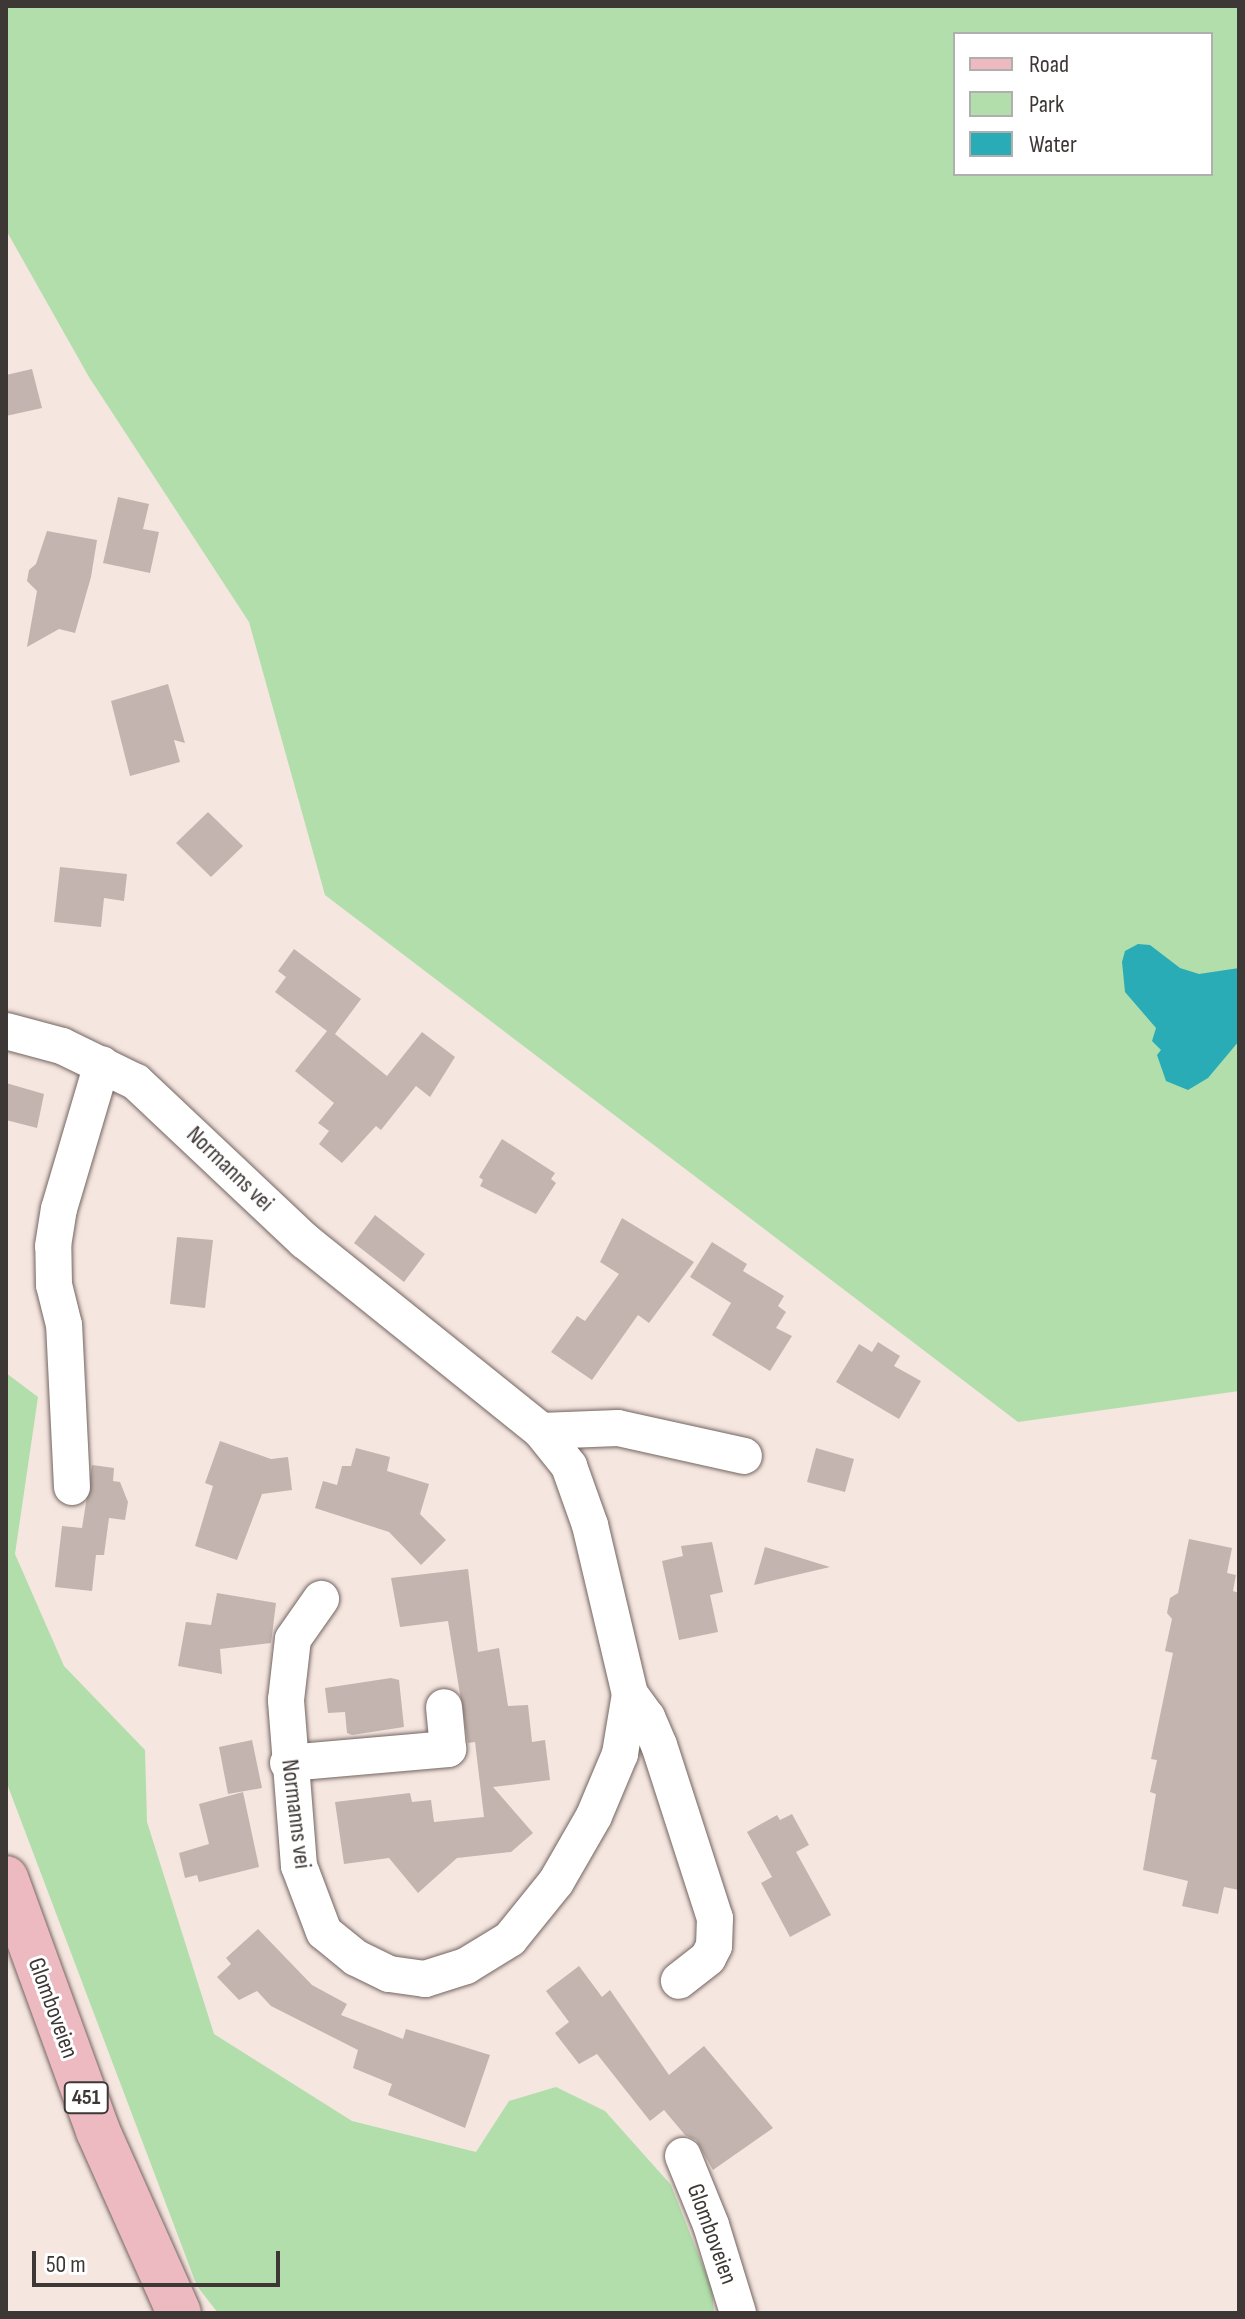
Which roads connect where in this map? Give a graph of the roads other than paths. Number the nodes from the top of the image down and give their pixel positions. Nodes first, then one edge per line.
1 (6, 1031) edge
2 (102, 1064) junction
3 (541, 1431) junction
4 (744, 1456) dead end
5 (72, 1487) dead end
6 (321, 1599) dead end
7 (630, 1694) junction
8 (444, 1707) dead end
9 (288, 1763) junction
10 (6, 1878) edge
11 (679, 1981) dead end
12 (683, 2156) dead end
13 (179, 2313) edge
14 (738, 2313) edge

1 - 2 street, Normanns vei
2 - 3 street, Normanns vei
2 - 5 street
3 - 4 street
3 - 7 street, Normanns vei
6 - 9 street, Normanns vei
7 - 9 street, Normanns vei
7 - 11 street, Normanns vei
8 - 9 street
10 - 13 main road, Glomboveien / 451
12 - 14 street, Glomboveien

